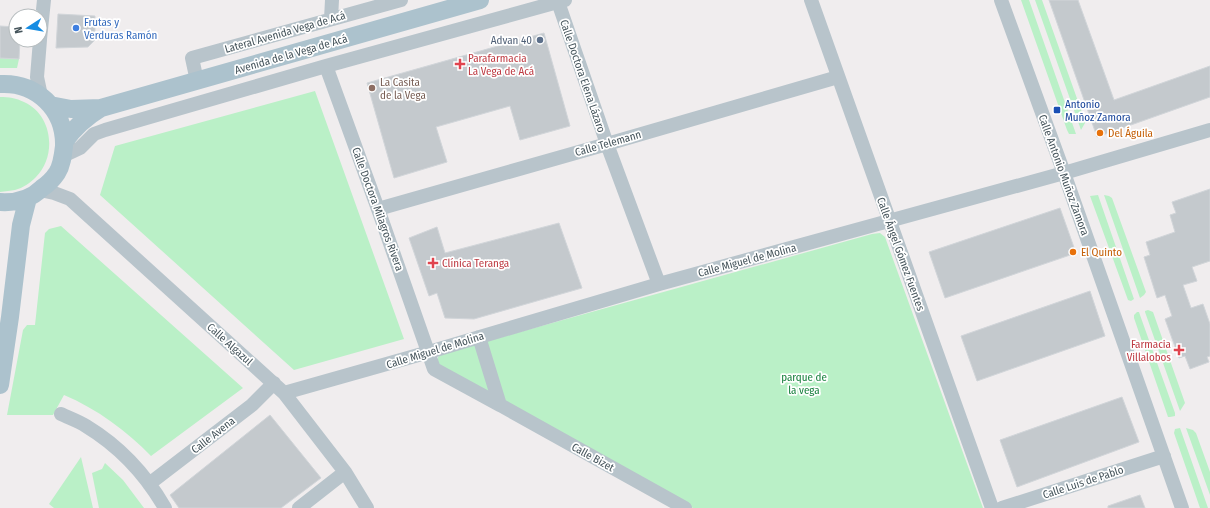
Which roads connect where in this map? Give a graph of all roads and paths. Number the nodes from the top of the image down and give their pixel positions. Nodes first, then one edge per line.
1 (332, 0) edge
2 (402, 0) edge
3 (480, 0) edge
4 (811, 0) edge
5 (1001, 0) edge
6 (562, 1) edge
7 (331, 19) junction
8 (39, 48) edge
9 (326, 66) junction
10 (37, 69) junction
11 (838, 77) junction
12 (197, 81) junction
13 (0, 84) edge
14 (20, 85) junction
15 (46, 100) junction
16 (101, 108) junction
17 (1210, 130) edge
18 (607, 144) junction
19 (62, 157) junction
20 (1064, 172) junction
21 (21, 198) edge
22 (70, 199) junction
23 (378, 209) junction
24 (889, 221) junction
25 (659, 284) junction
26 (479, 337) junction
27 (429, 352) junction
28 (274, 383) junction
29 (0, 385) edge
30 (284, 393) junction
31 (500, 405) junction
32 (61, 414) dead end
33 (1164, 456) junction
34 (345, 472) junction
35 (149, 484) junction
36 (165, 508) edge
37 (299, 508) edge
38 (367, 508) edge
39 (686, 508) edge
40 (992, 508) edge
41 (1002, 508) edge
42 (1182, 508) edge

1 - 7 street
2 - 7 street, Lateral Avenida Vega de Acá
3 - 12 main road, Avenida de la Vega de Acá
4 - 11 street, Calle Ángel Gómez Fuentes
5 - 20 street, Calle Antonio Muñoz Zamora
6 - 9 street
6 - 18 street, Calle Doctora Elena Lázaro
7 - 12 street, Lateral Avenida Vega de Acá
8 - 10 street
9 - 19 street
9 - 23 street, Calle Doctora Milagros Rivera
10 - 14 street
10 - 15 street
11 - 18 street, Calle Telemann
11 - 24 street, Calle Ángel Gómez Fuentes
12 - 16 main road, Avenida de la Vega de Acá
13 - 14 main road
14 - 15 main road, Avenida de la Vega de Acá
15 - 16 main road, Avenida de la Vega de Acá
15 - 19 main road
16 - 19 main road, Avenida de la Vega de Acá
17 - 20 street, Calle Miguel de Molina
18 - 23 street, Calle Telemann
18 - 25 street, Calle Doctora Elena Lázaro
19 - 21 main road, Avenida de la Vega de Acá
19 - 22 street, Calle Algazul
20 - 24 street, Calle Miguel de Molina
20 - 33 street, Calle Antonio Muñoz Zamora
21 - 22 street, Calle Algazul
21 - 29 main road
22 - 28 street, Calle Algazul
23 - 27 street, Calle Doctora Milagros Rivera
24 - 25 street, Calle Miguel de Molina
24 - 40 street, Calle Ángel Gómez Fuentes
25 - 26 street, Calle Miguel de Molina
26 - 27 street, Calle Miguel de Molina
26 - 31 street
27 - 30 street, Calle Miguel de Molina
27 - 31 street, Calle Bizet
28 - 30 street, Calle Algazul
28 - 35 street, Calle Avena
30 - 34 street, Calle Algazul
31 - 39 street, Calle Bizet
32 - 35 street
33 - 41 street, Calle Luis de Pablo
33 - 42 street, Calle Antonio Muñoz Zamora
34 - 37 street
34 - 38 street, Calle Algazul
35 - 36 street

